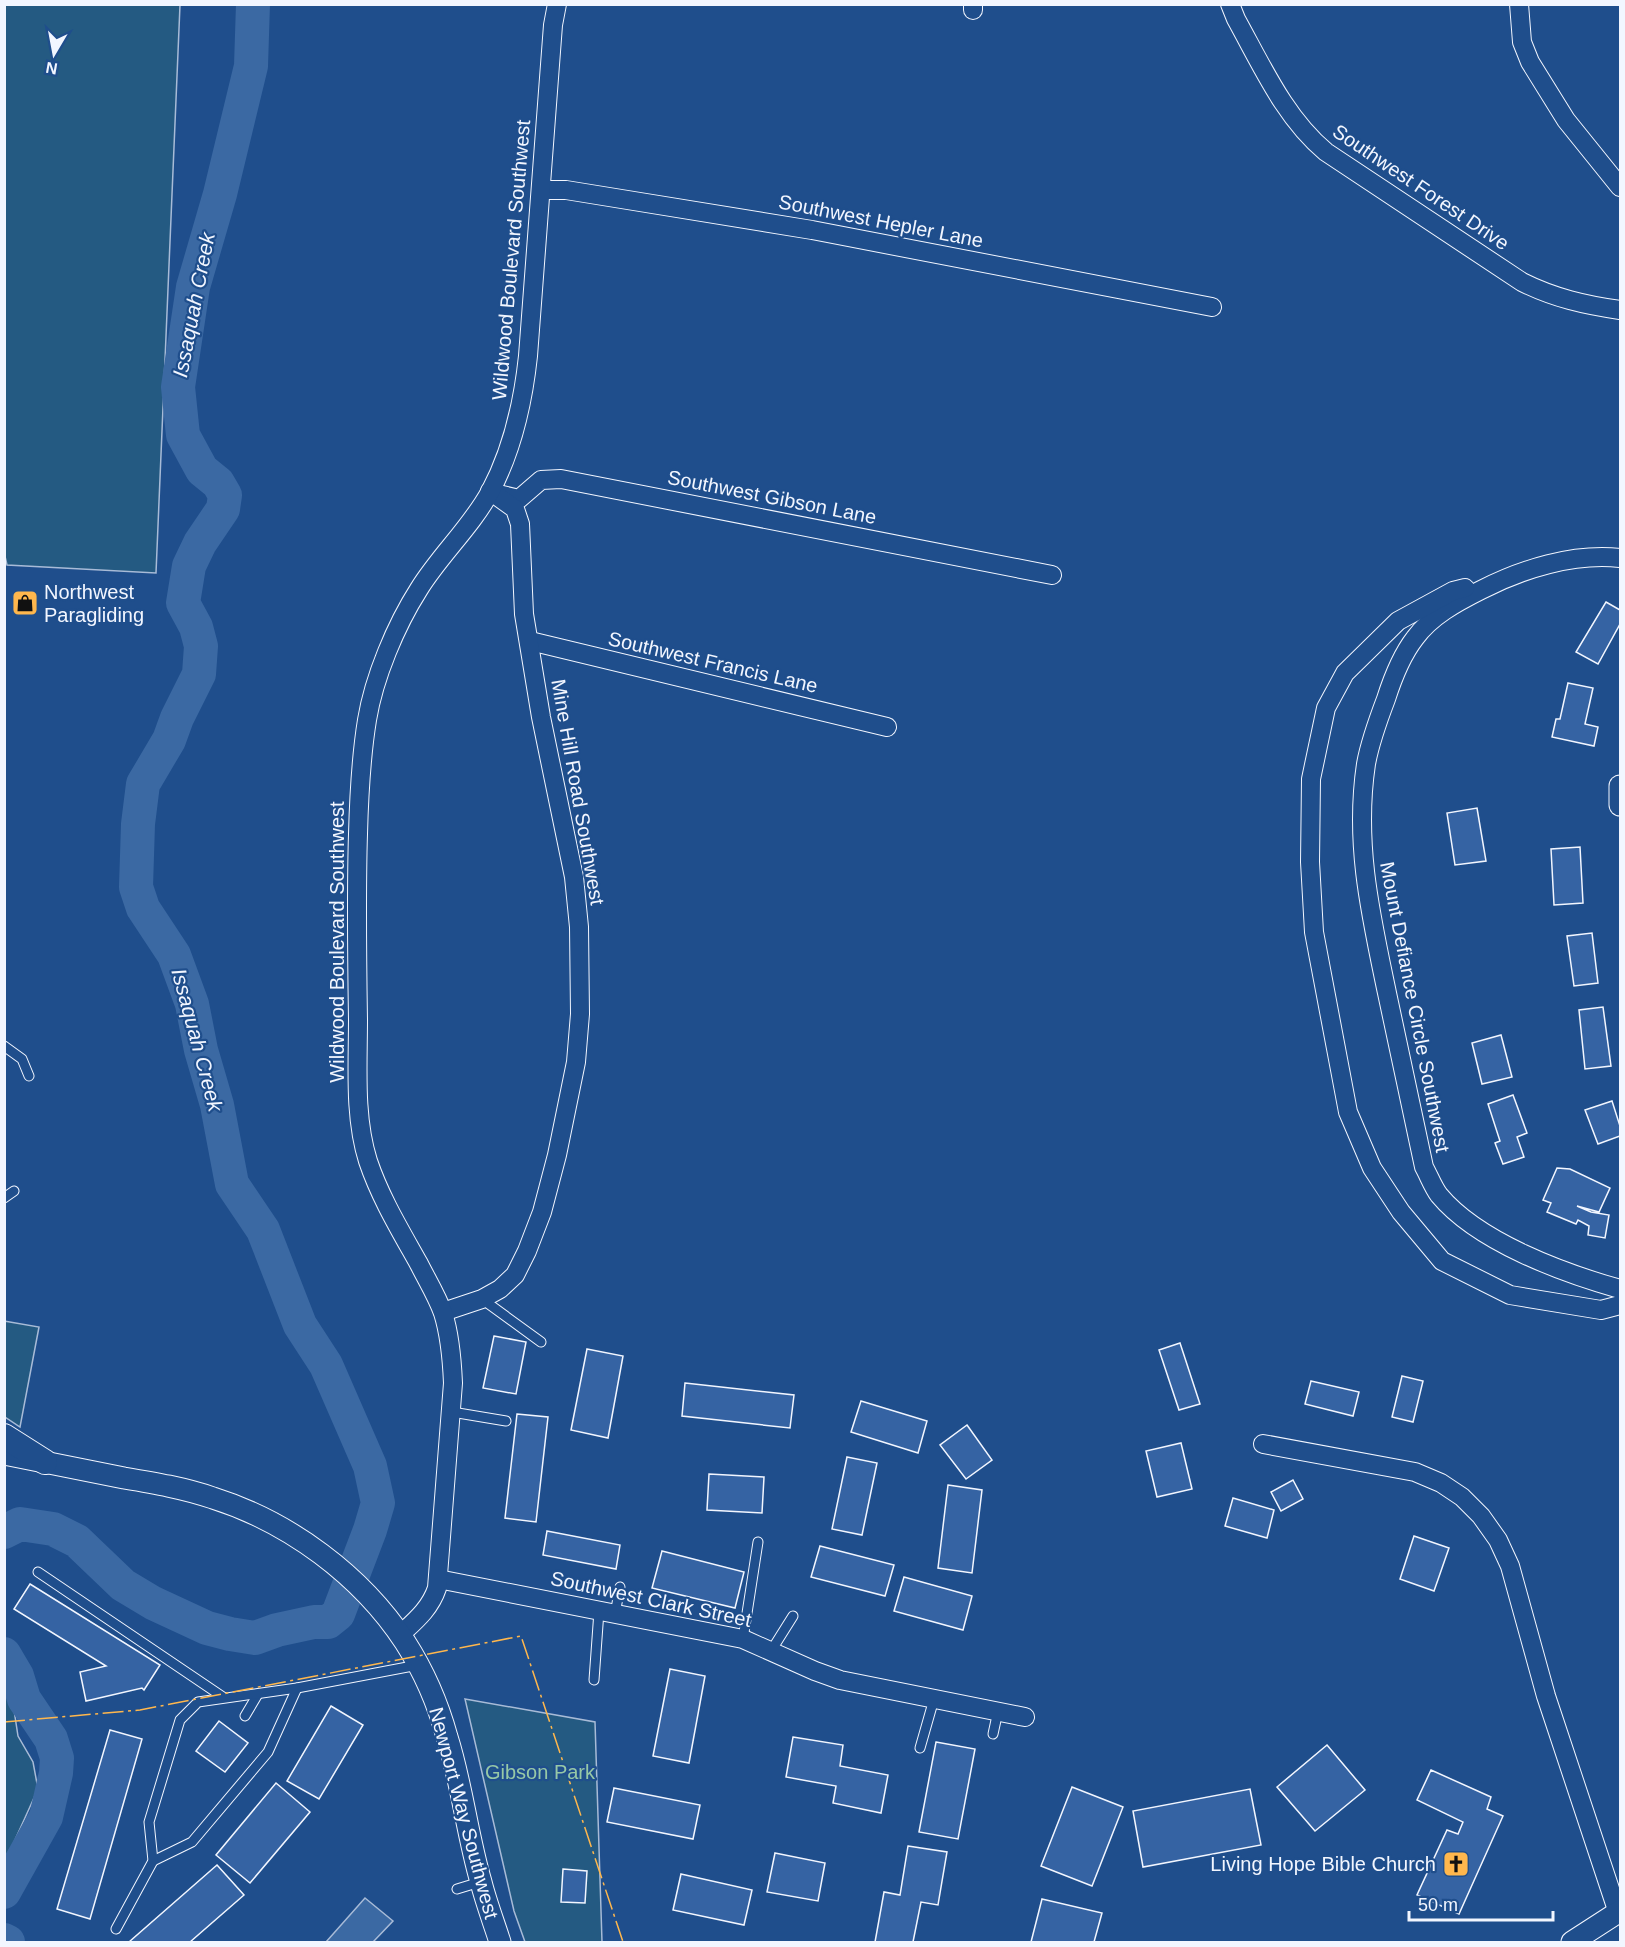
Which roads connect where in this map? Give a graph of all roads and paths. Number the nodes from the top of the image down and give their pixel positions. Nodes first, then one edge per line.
1 (1230, 4) edge
2 (1520, 4) edge
3 (553, 6) edge
4 (1620, 187) edge
5 (541, 190) junction
6 (1212, 307) dead end
7 (1620, 310) edge
8 (490, 491) junction
9 (1620, 558) edge
10 (1052, 575) dead end
11 (1499, 580) junction
12 (530, 641) junction
13 (887, 727) dead end
14 (1620, 786) edge
15 (1620, 806) edge
16 (4, 1046) edge
17 (29, 1076) dead end
18 (14, 1191) dead end
19 (4, 1198) edge
20 (1620, 1289) edge
21 (482, 1299) junction
22 (1620, 1305) edge
23 (443, 1312) junction
24 (541, 1342) dead end
25 (452, 1412) junction
26 (506, 1421) dead end
27 (4, 1436) edge
28 (1263, 1444) dead end
29 (4, 1454) edge
30 (45, 1462) junction
31 (758, 1542) dead end
32 (38, 1572) dead end
33 (438, 1579) junction
34 (620, 1587) dead end
35 (607, 1612) junction
36 (793, 1616) dead end
37 (400, 1635) junction
38 (743, 1639) junction
39 (771, 1651) junction
40 (418, 1665) junction
41 (594, 1680) dead end
42 (297, 1688) junction
43 (258, 1694) junction
44 (223, 1697) junction
45 (934, 1699) junction
46 (998, 1711) junction
47 (245, 1716) dead end
48 (1025, 1717) dead end
49 (993, 1734) dead end
50 (920, 1748) dead end
51 (153, 1861) junction
52 (480, 1882) junction
53 (457, 1889) dead end
54 (1620, 1914) edge
55 (116, 1929) dead end
56 (500, 1942) edge
57 (1572, 1942) edge

1 - 7 street, Southwest Forest Drive
2 - 4 street
3 - 5 street, Wildwood Boulevard Southwest
5 - 6 street, Southwest Hepler Lane
5 - 8 street, Wildwood Boulevard Southwest
8 - 10 street, Southwest Gibson Lane
8 - 12 street, Mine Hill Road Southwest
8 - 23 street, Wildwood Boulevard Southwest
9 - 11 street, Mount Defiance Circle Southwest
11 - 20 street, Mount Defiance Circle Southwest
11 - 22 street
12 - 13 street, Southwest Francis Lane
12 - 21 street, Mine Hill Road Southwest
14 - 15 street
16 - 17 lane
18 - 19 lane
21 - 23 street, Mine Hill Road Southwest
21 - 24 lane
23 - 25 street, Wildwood Boulevard Southwest
25 - 26 lane
25 - 33 street, Wildwood Boulevard Southwest
27 - 30 main road
28 - 54 street
29 - 30 street, Newport Way Southwest
30 - 37 street, Newport Way Southwest
31 - 38 lane
32 - 44 lane
33 - 35 street, Southwest Clark Street
33 - 37 street, Wildwood Boulevard Southwest
34 - 35 lane
35 - 38 street, Southwest Clark Street
35 - 41 lane
36 - 39 lane
37 - 40 street, Newport Way Southwest
38 - 39 street, Southwest Clark Street
39 - 45 street, Southwest Clark Street
40 - 42 lane
40 - 52 street, Newport Way Southwest
42 - 43 lane
42 - 51 lane
43 - 44 lane
43 - 47 lane
44 - 51 lane
45 - 46 street, Southwest Clark Street
45 - 50 lane
46 - 48 street, Southwest Clark Street
46 - 49 lane
51 - 55 lane
52 - 53 lane
52 - 56 street, Newport Way Southwest
54 - 57 street

